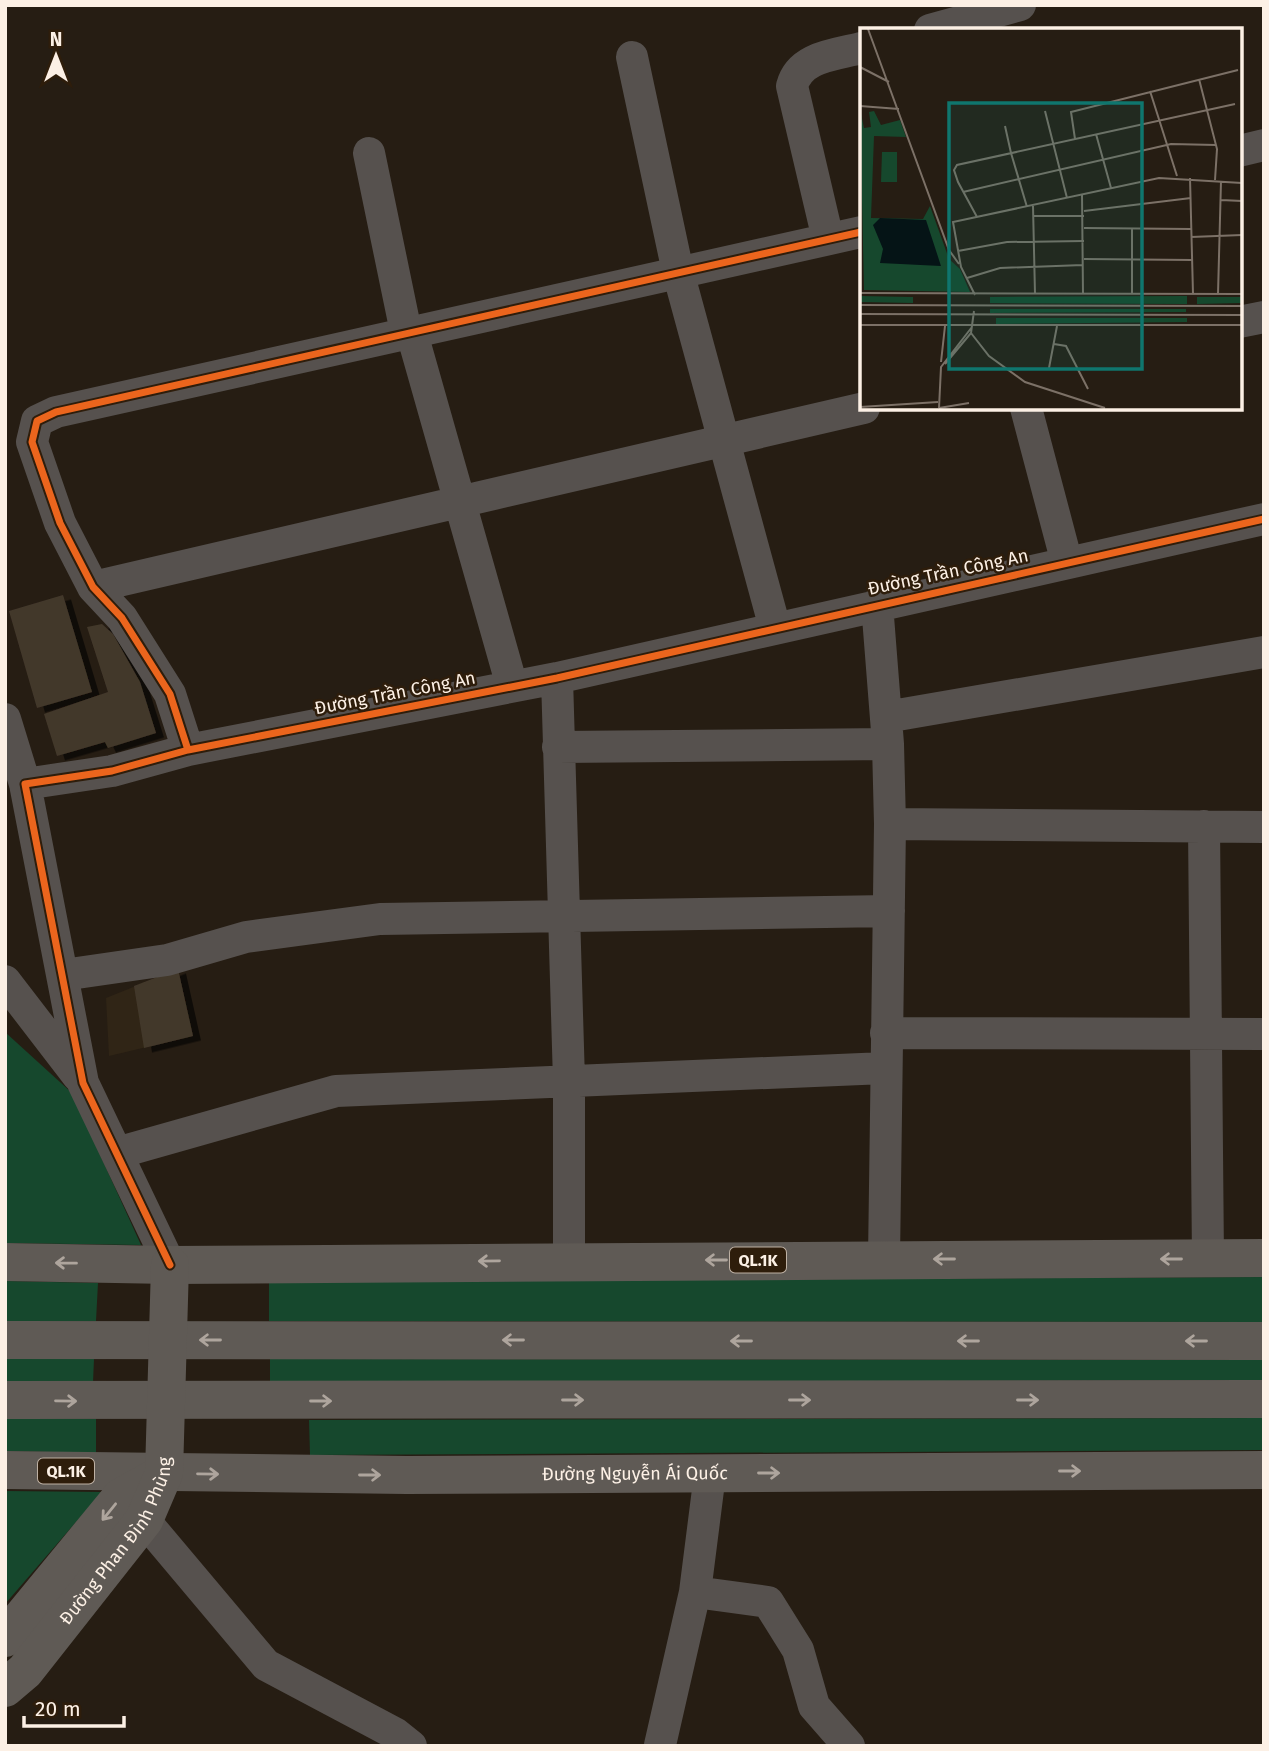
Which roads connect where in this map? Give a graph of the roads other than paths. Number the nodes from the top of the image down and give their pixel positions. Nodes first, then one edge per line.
1 (1020, 5) edge
2 (937, 28) edge
3 (860, 48) edge
4 (632, 57) dead end
5 (1264, 145) edge
6 (1241, 150) edge
7 (369, 153) dead end
8 (860, 232) edge
9 (828, 239) junction
10 (678, 272) junction
11 (1264, 317) edge
12 (1241, 322) edge
13 (409, 331) junction
14 (860, 409) edge
15 (1027, 410) edge
16 (723, 439) junction
17 (459, 500) junction
18 (1264, 519) edge
19 (1067, 563) junction
20 (93, 587) junction
21 (877, 604) junction
22 (775, 628) junction
23 (1264, 652) edge
24 (557, 678) junction
25 (512, 686) junction
26 (5, 719) edge
27 (887, 730) junction
28 (558, 747) junction
29 (188, 750) junction
30 (25, 784) junction
31 (890, 824) junction
32 (1204, 827) junction
33 (1264, 827) edge
34 (889, 911) junction
35 (563, 916) junction
36 (63, 975) junction
37 (5, 981) edge
38 (886, 1032) junction
39 (1208, 1034) junction
40 (1264, 1034) edge
41 (885, 1068) junction
42 (569, 1081) junction
43 (83, 1083) junction
44 (117, 1153) junction
45 (1264, 1258) edge
46 (884, 1259) junction
47 (1208, 1259) junction
48 (569, 1260) junction
49 (5, 1262) edge
50 (170, 1265) junction
51 (5, 1340) edge
52 (167, 1340) junction
53 (1264, 1341) edge
54 (1264, 1399) edge
55 (5, 1400) edge
56 (166, 1401) junction
57 (5, 1470) edge
58 (1264, 1470) edge
59 (164, 1473) junction
60 (710, 1474) junction
61 (144, 1520) junction
62 (695, 1592) junction
63 (5, 1638) edge
64 (5, 1688) edge
65 (660, 1745) edge
66 (411, 1746) edge
67 (849, 1746) edge

1 - 2 street
3 - 9 street
4 - 10 street
5 - 6 street
7 - 13 street
8 - 9 street
9 - 10 street
10 - 13 street
10 - 16 street
11 - 12 street
13 - 17 street
13 - 20 street
14 - 16 street
15 - 19 street
16 - 17 street
16 - 22 street
17 - 20 street
17 - 25 street
18 - 19 street, Đường Trần Công An
19 - 21 street, Đường Trần Công An
20 - 29 street
21 - 22 street, Đường Trần Công An
21 - 27 street
22 - 24 street, Đường Trần Công An
23 - 27 street
24 - 25 street, Đường Trần Công An
24 - 28 street
25 - 29 street, Đường Trần Công An
26 - 30 street
27 - 28 street
27 - 31 street
28 - 35 street
29 - 30 street, Đường Trần Công An
30 - 36 street
31 - 32 street
31 - 34 street
32 - 33 street
32 - 39 street
34 - 35 street
34 - 38 street
35 - 36 street
35 - 42 street
36 - 43 street
37 - 43 street
38 - 39 street
38 - 41 street
39 - 40 street
39 - 47 street
41 - 42 street
41 - 46 street
42 - 44 street
42 - 48 street
43 - 44 street
44 - 50 street
45 - 47 main road, QL.1K
47 -> 46 main road, QL.1K
46 -> 48 main road, QL.1K
48 -> 50 main road, QL.1K
50 -> 49 main road, QL.1K
50 - 52 main road
51 - 52 main road
53 -> 52 main road
52 - 56 main road
56 -> 54 main road
55 -> 56 main road
56 - 59 main road
57 - 59 main road, Đường Nguyễn Ái Quốc / QL.1K
60 -> 58 main road, Đường Nguyễn Ái Quốc / QL.1K
59 -> 60 main road, Đường Nguyễn Ái Quốc / QL.1K
59 - 61 main road, Đường Phan Đình Phùng
59 -> 63 main road, Đường Phan Đình Phùng
60 - 62 street
61 - 64 main road, Đường Phan Đình Phùng
61 - 66 street
62 - 65 street
62 - 67 street

